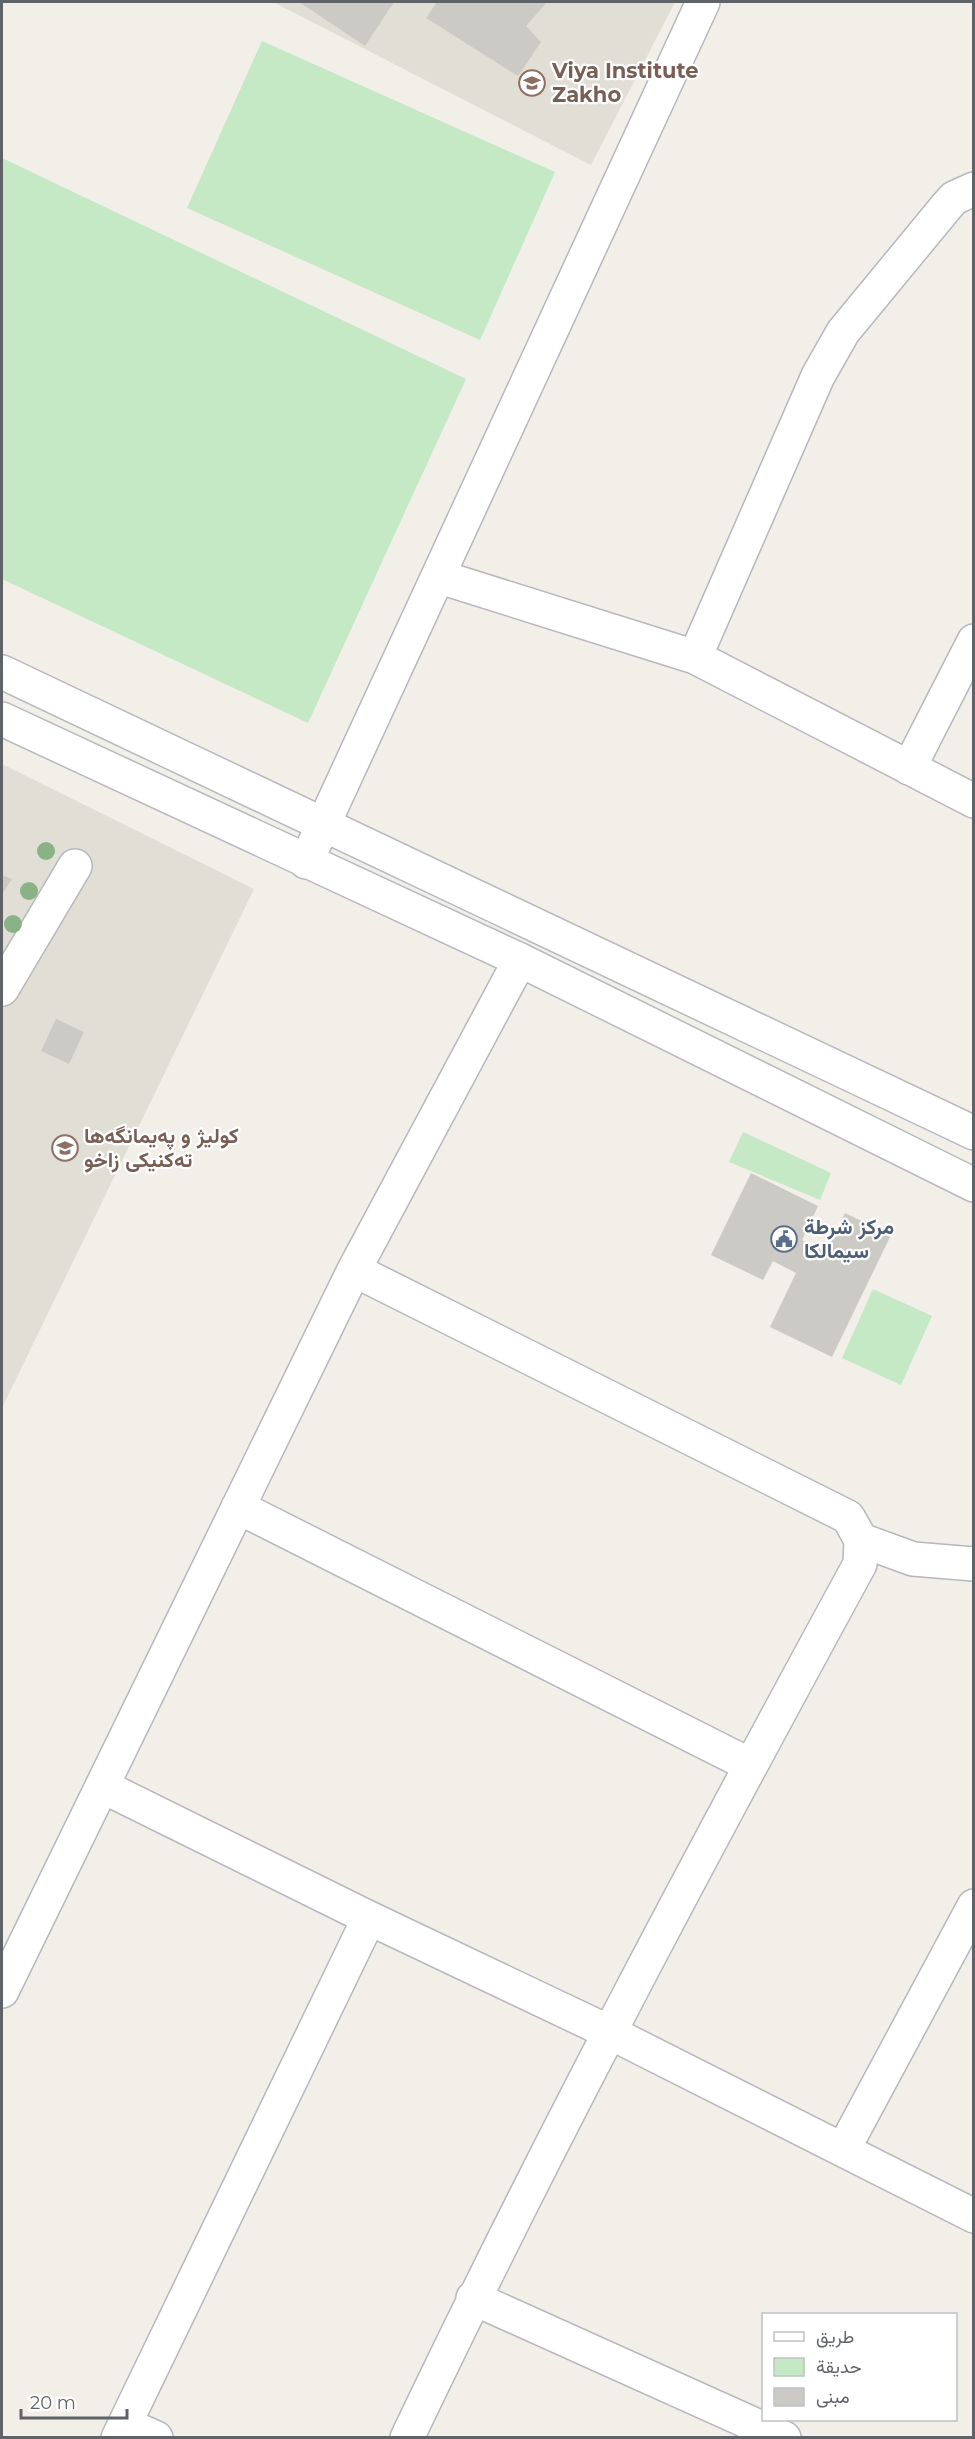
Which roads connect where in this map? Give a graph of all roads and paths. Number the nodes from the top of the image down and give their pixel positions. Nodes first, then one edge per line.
1 (703, 2) edge
2 (974, 189) edge
3 (440, 577) junction
4 (974, 641) edge
5 (695, 657) junction
6 (2, 672) edge
7 (2, 719) edge
8 (909, 768) junction
9 (974, 801) edge
10 (323, 826) junction
11 (306, 862) junction
12 (75, 866) dead end
13 (520, 960) junction
14 (2, 989) edge
15 (974, 1133) edge
16 (974, 1185) edge
17 (354, 1270) junction
18 (238, 1507) junction
19 (861, 1540) junction
20 (974, 1564) edge
21 (750, 1766) junction
22 (102, 1786) junction
23 (974, 1906) edge
24 (369, 1918) junction
25 (2, 1991) edge
26 (611, 2033) junction
27 (843, 2150) junction
28 (974, 2216) edge
29 (473, 2298) junction
30 (121, 2431) edge
31 (156, 2438) edge
32 (407, 2438) edge
33 (784, 2438) edge

1 - 3 street
2 - 5 street
3 - 5 street
3 - 10 street
4 - 8 street
5 - 8 street
6 - 10 street
7 - 11 street
8 - 9 street
10 - 11 street
10 - 15 street
11 - 13 street
12 - 14 street
13 - 16 street
13 - 17 street
17 - 18 street
17 - 19 street
18 - 21 street
18 - 22 street
19 - 20 street
19 - 21 street
21 - 26 street
22 - 24 street
22 - 25 street
23 - 27 street
24 - 26 street
24 - 30 street
26 - 27 street
26 - 29 street
27 - 28 street
29 - 32 street
29 - 33 street
30 - 31 street

